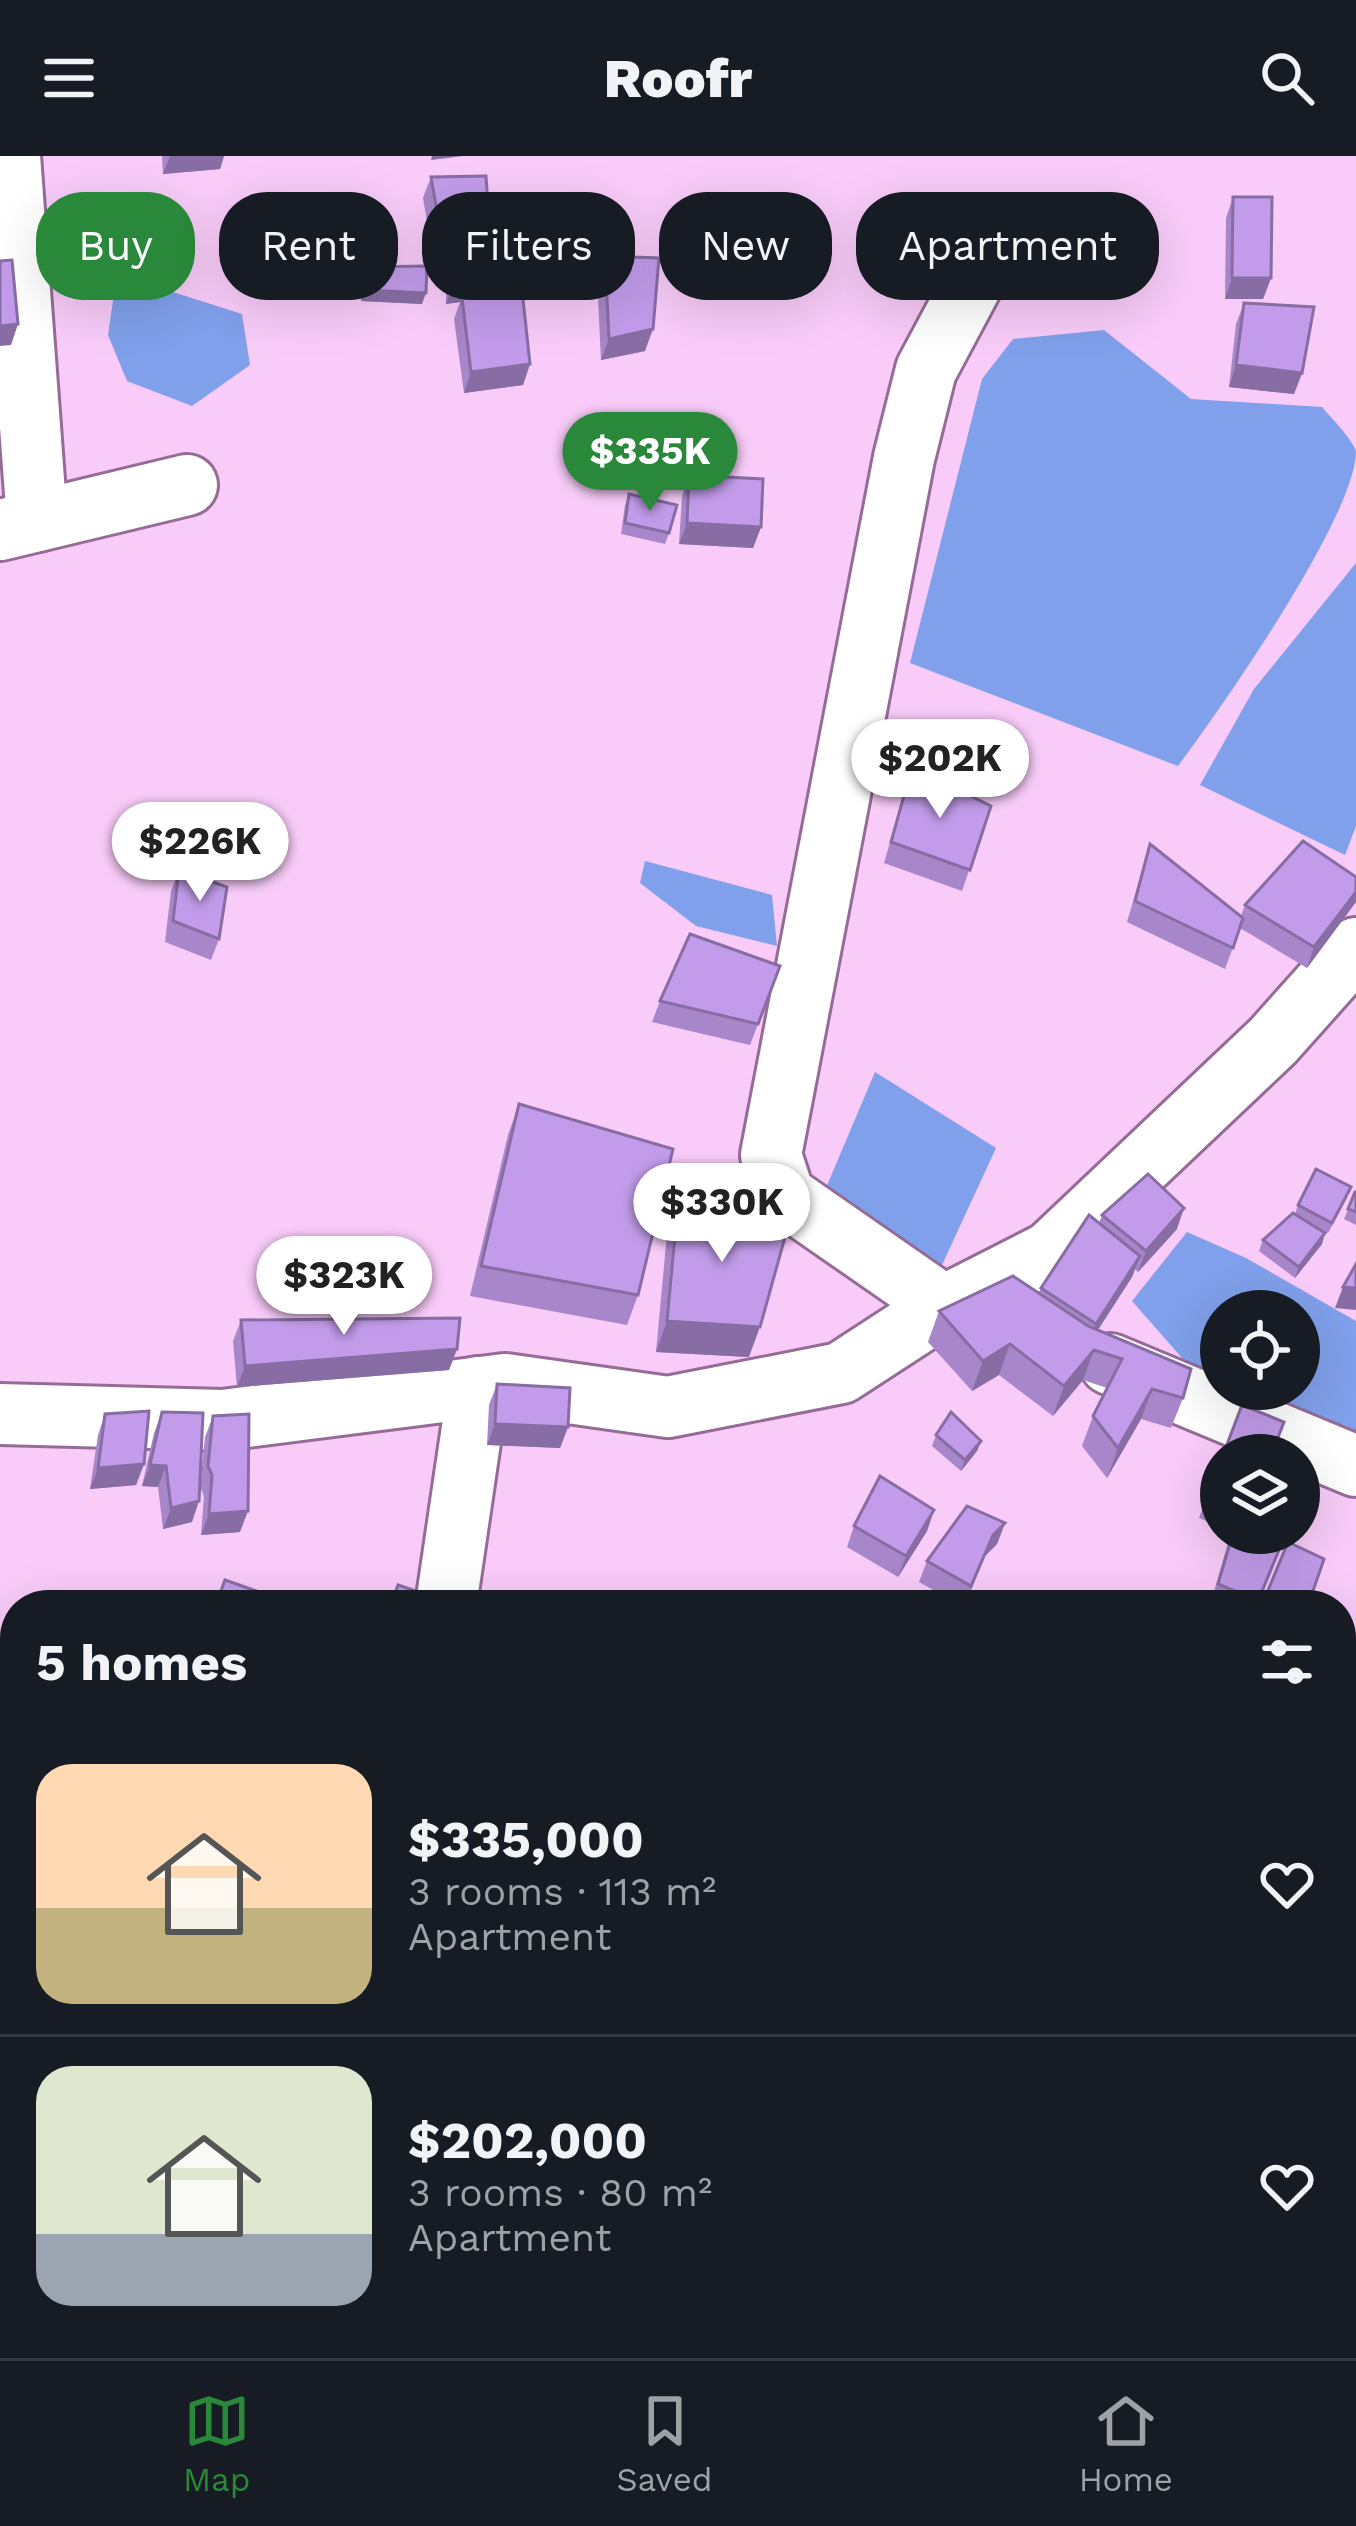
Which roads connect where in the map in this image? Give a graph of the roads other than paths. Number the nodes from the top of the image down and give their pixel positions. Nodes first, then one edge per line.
1 (10, 156) edge
2 (963, 300) edge
3 (187, 485) dead end
4 (19, 526) edge
5 (1356, 948) edge
6 (969, 1293) junction
7 (478, 1387) junction
8 (0, 1414) edge
9 (1356, 1466) edge
10 (448, 1590) edge

1 - 4 street
2 - 6 street
3 - 4 street
5 - 6 street
6 - 7 street
6 - 9 street
7 - 8 street
7 - 10 street

